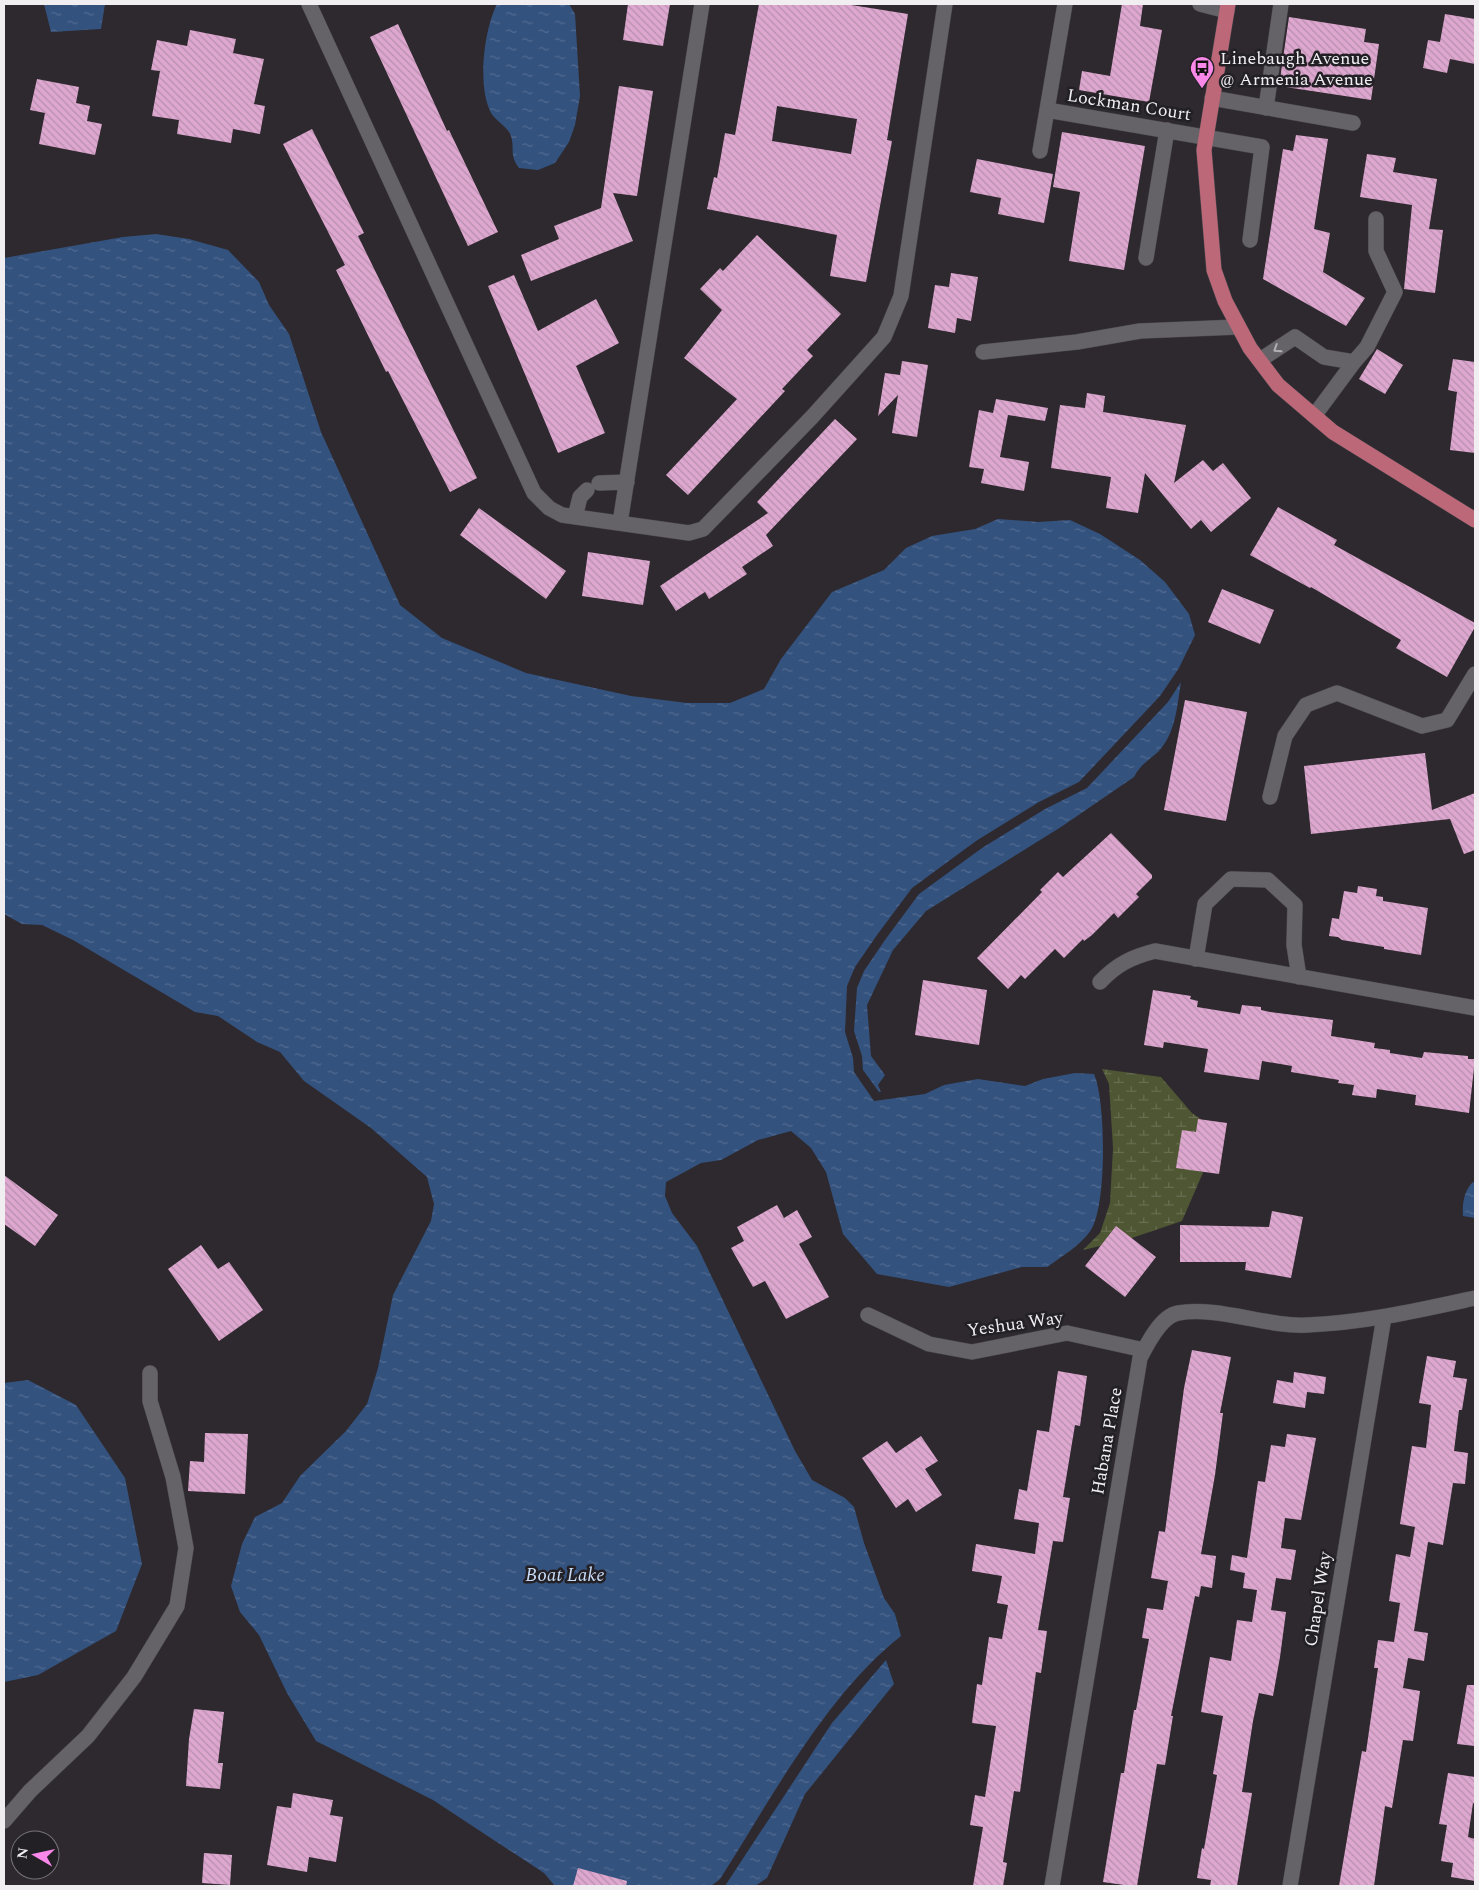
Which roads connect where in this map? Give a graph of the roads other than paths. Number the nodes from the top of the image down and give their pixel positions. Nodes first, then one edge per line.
1 (309, 4) edge
2 (702, 4) edge
3 (945, 4) edge
4 (1065, 4) edge
5 (1200, 4) edge
6 (1281, 4) edge
7 (1228, 7) edge
8 (1212, 98) junction
9 (1266, 108) junction
10 (1047, 110) junction
11 (1353, 122) dead end
12 (1167, 130) junction
13 (1205, 136) junction
14 (1040, 151) dead end
15 (1376, 219) dead end
16 (1250, 240) dead end
17 (1146, 258) dead end
18 (1238, 327) junction
19 (983, 352) dead end
20 (1260, 360) junction
21 (1354, 362) junction
22 (1314, 416) junction
23 (626, 482) junction
24 (575, 517) junction
25 (1475, 520) edge
26 (620, 523) junction
27 (1475, 674) edge
28 (1270, 796) dead end
29 (1196, 958) junction
30 (1299, 977) junction
31 (1100, 982) dead end
32 (1475, 1008) edge
33 (1475, 1298) edge
34 (868, 1315) dead end
35 (1384, 1317) junction
36 (1144, 1350) junction
37 (150, 1372) dead end
38 (4, 1821) edge
39 (1052, 1886) edge
40 (1290, 1886) edge

1 - 24 street
2 - 23 street
3 - 26 street
4 - 10 street
5 - 7 street
6 - 9 street
7 - 8 main road
8 - 9 street
8 - 13 main road
9 - 11 street
10 - 12 street, Lockman Court
10 - 14 street
12 - 13 street, Lockman Court
12 - 17 street
13 - 16 street, Lockman Court
13 - 18 main road
15 - 21 street
18 - 19 street
18 - 20 main road
21 -> 20 street
20 - 22 main road
21 - 22 street
22 - 25 main road
23 - 24 street
23 - 26 street
24 - 26 street
27 - 28 street
29 - 30 street
29 - 30 street
29 - 31 street
30 - 32 street
33 - 35 street, Habana Place
34 - 36 street, Yeshua Way
35 - 36 street, Habana Place
35 - 40 street, Chapel Way
36 - 39 street, Habana Place
37 - 38 street

